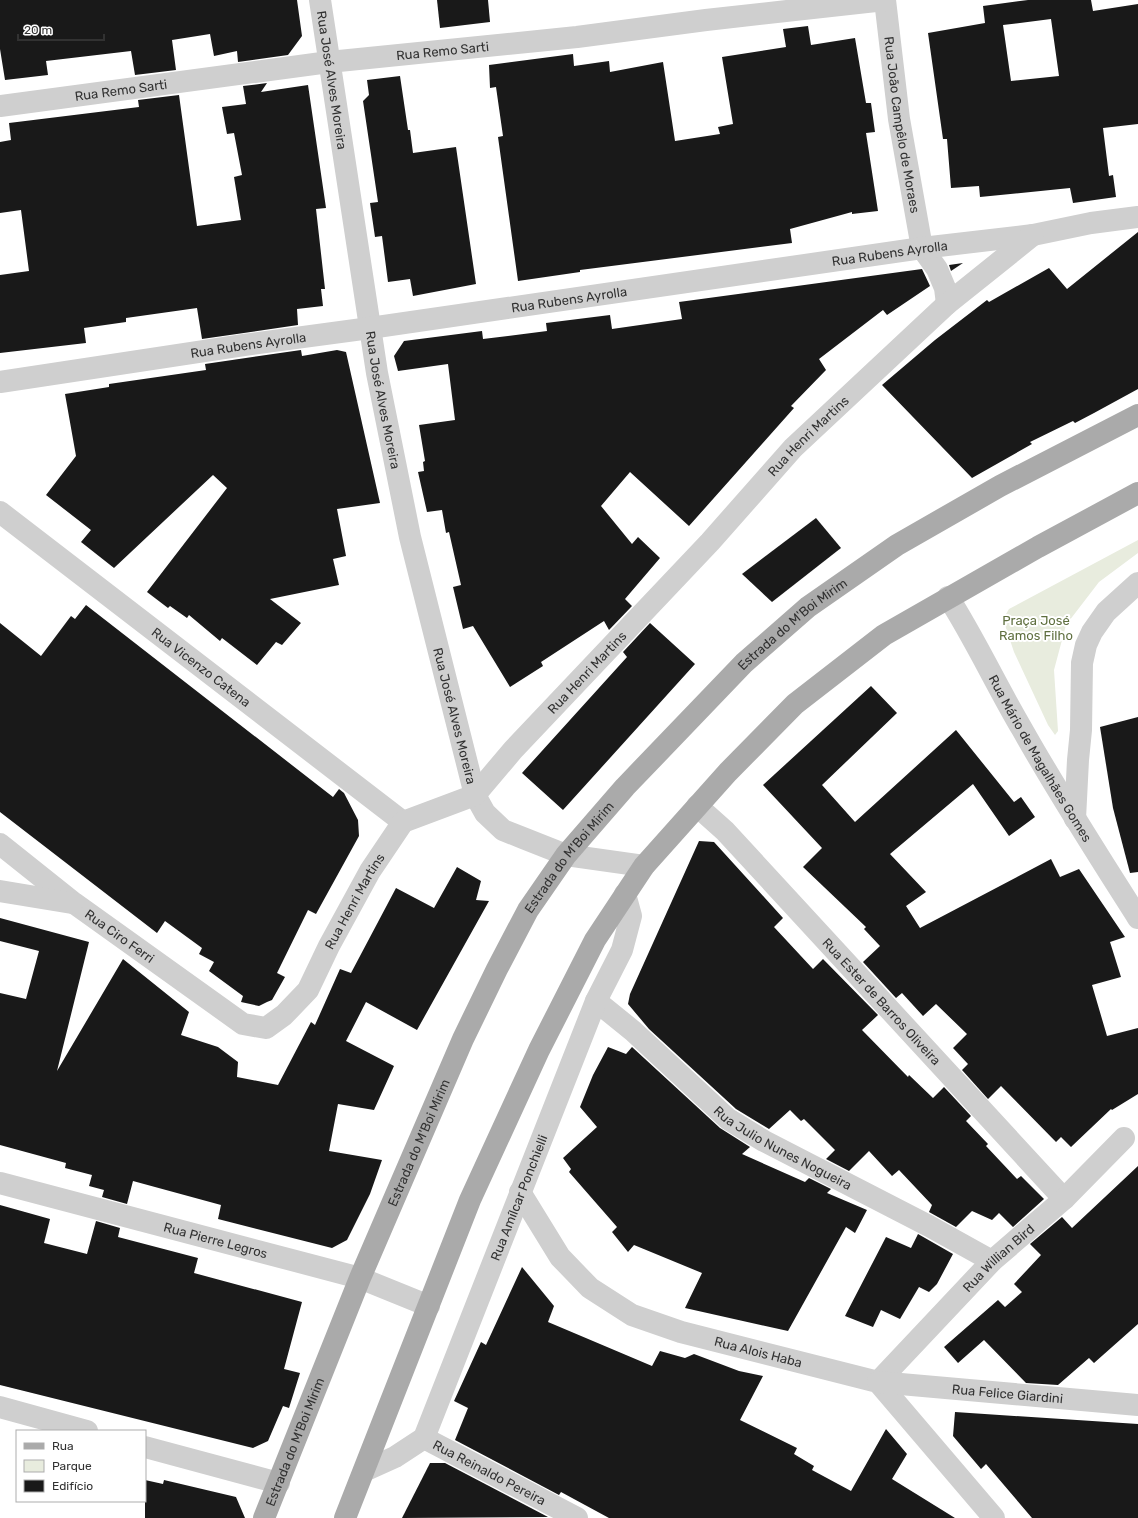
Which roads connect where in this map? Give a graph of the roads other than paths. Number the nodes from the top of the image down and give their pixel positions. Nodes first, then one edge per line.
1 (320, 0) edge
2 (885, 0) edge
3 (329, 62) junction
4 (0, 106) edge
5 (1138, 218) edge
6 (1033, 235) junction
7 (922, 248) junction
8 (947, 304) junction
9 (370, 328) junction
10 (0, 382) edge
11 (1138, 415) edge
12 (1138, 493) edge
13 (0, 512) edge
14 (1138, 583) edge
15 (948, 597) junction
16 (475, 795) junction
17 (697, 806) junction
18 (1075, 819) junction
19 (403, 822) junction
20 (0, 844) edge
21 (566, 855) junction
22 (644, 866) junction
23 (0, 890) edge
24 (625, 894) junction
25 (74, 903) junction
26 (1138, 918) edge
27 (596, 1001) junction
28 (243, 1024) joint
29 (1124, 1138) dead end
30 (0, 1182) edge
31 (520, 1192) junction
32 (1064, 1199) junction
33 (992, 1261) junction
34 (360, 1278) junction
35 (429, 1306) junction
36 (878, 1382) junction
37 (1138, 1405) edge
38 (0, 1407) edge
39 (84, 1430) edge
40 (424, 1438) junction
41 (146, 1446) edge
42 (364, 1470) junction
43 (279, 1482) junction
44 (264, 1518) edge
45 (345, 1518) edge
46 (577, 1518) edge
47 (994, 1518) edge

1 - 3 street, Rua José Alves Moreira
2 - 3 street, Rua Remo Sarti
2 - 7 street, Rua João Campêlo de Moraes
3 - 4 street, Rua Remo Sarti
3 - 9 street, Rua José Alves Moreira
5 - 6 street, Rua Rubens Ayrolla
6 - 7 street, Rua Rubens Ayrolla
6 - 8 street, Rua Henri Martins
7 - 8 street
7 - 9 street, Rua Rubens Ayrolla
8 - 16 street, Rua Henri Martins
9 - 10 street, Rua Rubens Ayrolla
9 - 16 street, Rua José Alves Moreira
11 - 21 main road, Estrada do M'Boi Mirim
12 - 15 main road
13 - 19 street, Rua Vicenzo Catena
14 - 18 street
15 - 17 main road
15 - 18 street, Rua Mário de Magalhães Gomes
16 - 19 street, Rua Henri Martins
16 - 21 street
17 - 22 main road
17 - 32 street, Rua Ester de Barros Oliveira
18 - 26 street, Rua Mário de Magalhães Gomes
19 - 28 street, Rua Henri Martins
20 - 25 street, Rua Ciro Ferri
21 - 22 street
21 - 34 main road, Estrada do M'Boi Mirim
22 - 24 main road
23 - 25 street
24 - 27 street, Rua Amílcar Ponchielli
24 - 35 main road
25 - 28 street, Rua Ciro Ferri
27 - 31 street, Rua Amílcar Ponchielli
27 - 33 street, Rua Julio Nunes Nogueira
29 - 32 street, Rua Willian Bird
30 - 34 street, Rua Pierre Legros
31 - 36 street, Rua Alois Haba
31 - 40 street, Rua Amílcar Ponchielli
32 - 33 street, Rua Willian Bird
33 - 36 street, Rua Willian Bird
34 - 35 street, Rua Pierre Legros
34 - 43 main road, Estrada do M'Boi Mirim
35 - 42 main road
36 - 37 street, Rua Felice Giardini
36 - 47 street
38 - 39 street
40 - 42 street
40 - 46 street, Rua Reinaldo Pereira
41 - 43 street
42 - 45 main road
43 - 44 main road, Estrada do M'Boi Mirim

